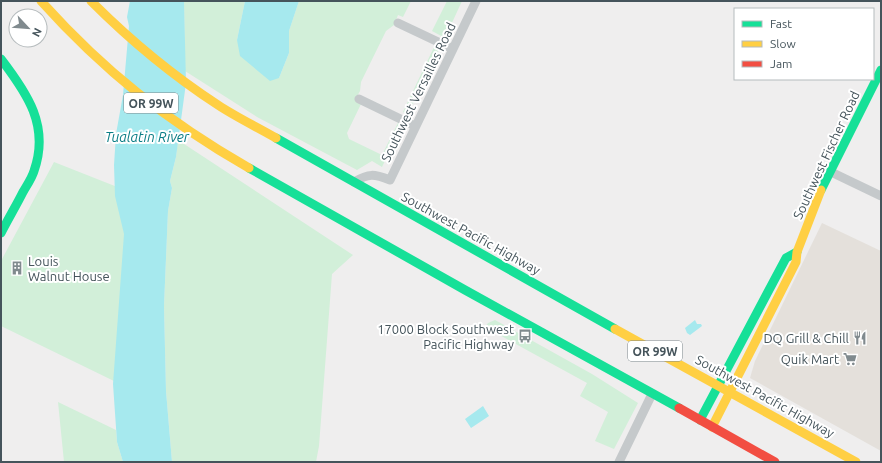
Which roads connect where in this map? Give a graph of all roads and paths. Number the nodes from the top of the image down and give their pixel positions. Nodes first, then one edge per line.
1 (41, 1) edge
2 (91, 1) edge
3 (476, 1) edge
4 (398, 23) dead end
5 (453, 49) junction
6 (1, 60) edge
7 (881, 70) edge
8 (359, 99) dead end
9 (415, 126) junction
10 (831, 172) junction
11 (354, 182) junction
12 (881, 196) edge
13 (1, 233) edge
14 (797, 252) junction
15 (720, 386) junction
16 (730, 392) junction
17 (652, 394) junction
18 (700, 420) junction
19 (712, 427) junction
20 (619, 462) edge
21 (775, 462) edge
22 (856, 462) edge

1 - 17 main road, OR 99W
2 - 11 main road, Southwest Pacific Highway / OR 99W
3 - 5 street, Southwest Versailles Road
4 - 5 street
5 - 9 street, Southwest Versailles Road
6 - 13 main road
7 - 10 main road, Southwest Fischer Road
8 - 9 street
9 - 11 street, Southwest Versailles Road
10 - 12 street
10 - 14 main road, Southwest Fischer Road
11 - 15 main road, Southwest Pacific Highway / OR 99W
14 - 15 main road, Southwest Fischer Road
14 - 16 main road, Southwest Fischer Road
15 - 16 main road, Southwest Pacific Highway / OR 99W
15 - 18 main road, Southwest Fischer Road
16 - 19 main road, Southwest Fischer Road
16 - 22 main road, Southwest Pacific Highway / OR 99W
17 - 18 main road, OR 99W
17 - 20 street
18 - 19 main road, OR 99W
19 - 21 main road, OR 99W

